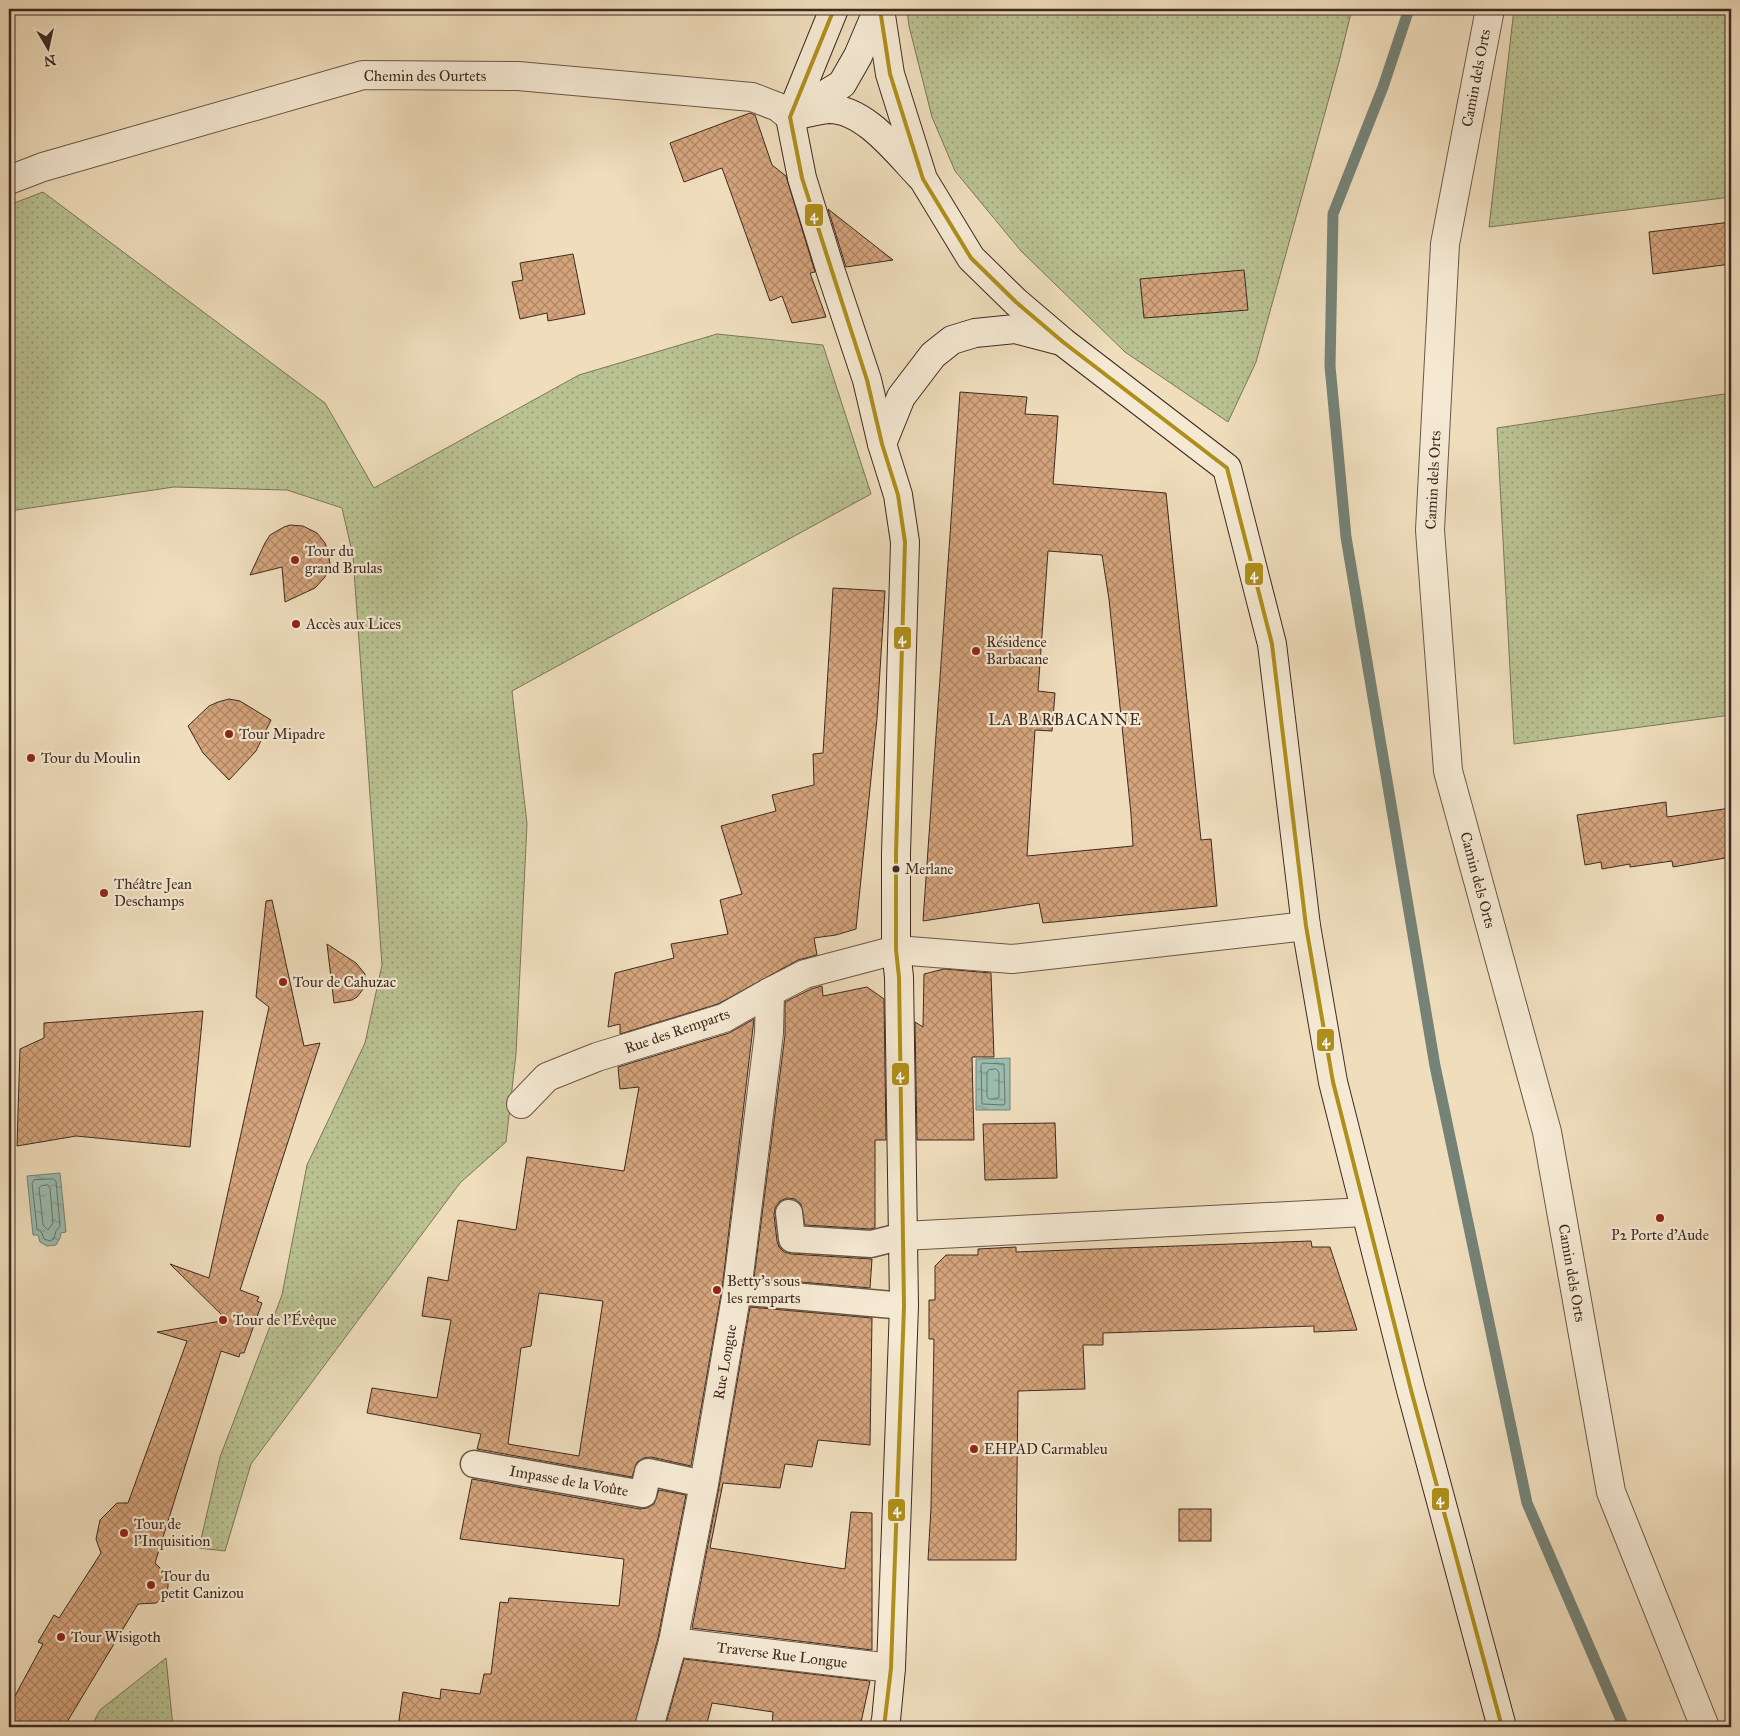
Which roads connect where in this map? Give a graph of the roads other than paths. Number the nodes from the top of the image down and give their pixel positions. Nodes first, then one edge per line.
1 (834, 9) edge
2 (879, 9) edge
3 (1490, 9) edge
4 (790, 117) junction
5 (924, 179) junction
6 (9, 180) edge
7 (1063, 342) junction
8 (882, 444) junction
9 (1306, 926) junction
10 (896, 950) junction
11 (770, 992) junction
12 (521, 1104) dead end
13 (1366, 1212) junction
14 (789, 1213) dead end
15 (902, 1236) junction
16 (737, 1291) junction
17 (904, 1306) junction
18 (474, 1464) dead end
19 (704, 1484) junction
20 (673, 1642) junction
21 (891, 1668) junction
22 (1705, 1726) edge
23 (649, 1727) edge
24 (884, 1727) edge
25 (1502, 1727) edge

1 - 4 street
2 - 4 street
2 - 5 street
3 - 22 street, Camin dels Orts
4 - 5 street
4 - 6 street, Chemin des Ourtets
4 - 8 street
5 - 7 street
7 - 8 street
7 - 9 street
8 - 10 street
9 - 10 street, Rue des Remparts
9 - 13 street
10 - 11 street, Rue des Remparts
10 - 15 street
11 - 12 street, Rue des Remparts
11 - 16 street, Rue Longue
13 - 15 street
13 - 25 street
14 - 15 street
15 - 17 street
16 - 17 street
16 - 19 street, Rue Longue
17 - 21 street
18 - 19 street, Impasse de la Voûte
19 - 20 street, Rue Longue
20 - 21 street, Traverse Rue Longue
20 - 23 street, Rue Longue
21 - 24 street

